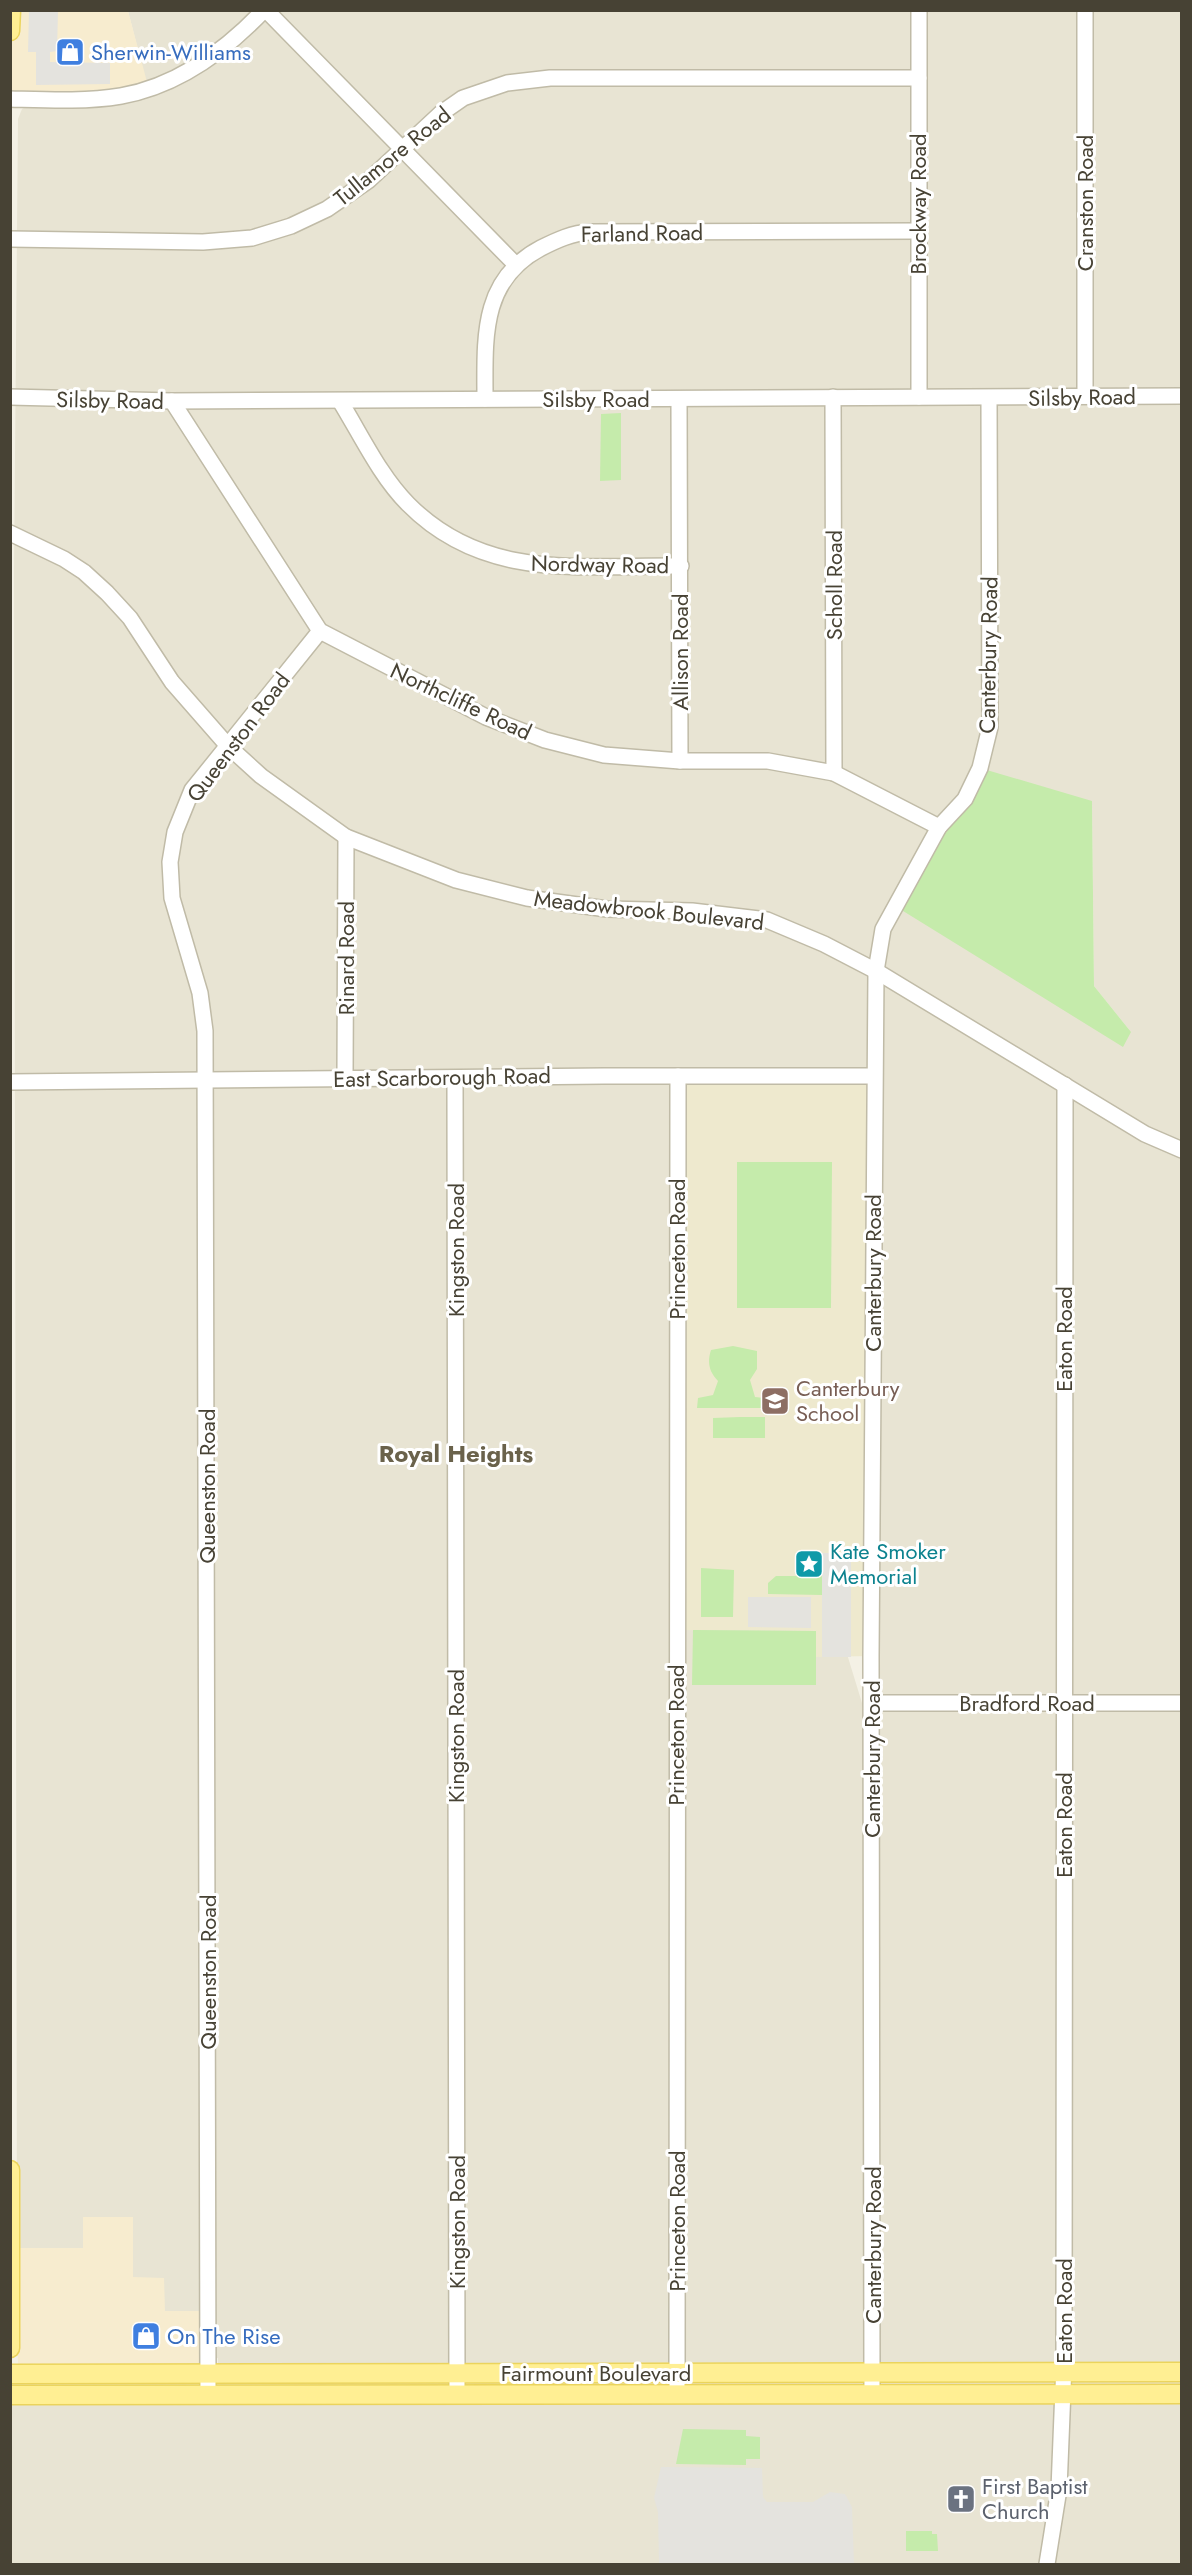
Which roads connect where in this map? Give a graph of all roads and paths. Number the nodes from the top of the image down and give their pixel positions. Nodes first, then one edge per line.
1 (11, 10) edge
2 (265, 10) edge
3 (919, 10) edge
4 (1085, 10) edge
5 (10, 31) edge
6 (919, 78) junction
7 (10, 99) edge
8 (401, 149) junction
9 (918, 231) junction
10 (10, 239) edge
11 (516, 265) junction
12 (1085, 396) junction
13 (1182, 396) edge
14 (10, 397) edge
15 (833, 397) junction
16 (919, 397) junction
17 (989, 398) junction
18 (485, 399) junction
19 (680, 399) junction
20 (172, 401) junction
21 (340, 401) junction
22 (10, 532) edge
23 (681, 566) junction
24 (320, 631) junction
25 (228, 746) junction
26 (680, 761) junction
27 (834, 773) junction
28 (939, 827) junction
29 (346, 837) junction
30 (876, 971) junction
31 (678, 1076) junction
32 (873, 1076) junction
33 (345, 1078) junction
34 (455, 1078) junction
35 (205, 1079) junction
36 (10, 1082) edge
37 (1065, 1085) junction
38 (1182, 1150) edge
39 (873, 1703) junction
40 (1182, 1703) edge
41 (1063, 1704) junction
42 (10, 2170) edge
43 (10, 2348) edge
44 (825, 2372) junction
45 (873, 2372) junction
46 (1063, 2372) junction
47 (1182, 2372) edge
48 (80, 2373) junction
49 (208, 2373) junction
50 (457, 2373) junction
51 (677, 2373) junction
52 (10, 2374) edge
53 (677, 2394) junction
54 (828, 2394) junction
55 (873, 2394) junction
56 (1063, 2394) junction
57 (1182, 2394) edge
58 (10, 2395) edge
59 (80, 2395) junction
60 (208, 2395) junction
61 (457, 2395) junction
62 (1047, 2565) edge

1 - 5 main road
2 - 7 street
2 - 8 street
3 - 6 street, Brockway Road
4 - 12 street, Cranston Road
6 - 8 street, Tullamore Road
6 - 9 street, Brockway Road
8 - 10 street, Tullamore Road
8 - 11 street
9 - 11 street, Farland Road
9 - 16 street, Brockway Road
11 - 18 street, Farland Road
12 - 13 street, Silsby Road
12 - 17 street, Silsby Road
14 - 20 street, Silsby Road
15 - 16 street, Silsby Road
15 - 19 street, Silsby Road
15 - 27 street, Scholl Road
16 - 17 street, Silsby Road
17 - 28 street, Canterbury Road
18 - 19 street, Silsby Road
18 - 21 street, Silsby Road
19 - 23 street, Allison Road
20 - 21 street, Silsby Road
20 - 24 street, Northcliffe Road
21 - 23 street, Nordway Road
22 - 25 street, Meadowbrook Boulevard
23 - 26 street, Allison Road
24 - 25 street, Queenston Road
24 - 26 street, Northcliffe Road
25 - 29 street, Meadowbrook Boulevard
25 - 35 street, Queenston Road
26 - 27 street, Northcliffe Road
27 - 28 street, Northcliffe Road
28 - 30 street, Canterbury Road
29 - 30 street, Meadowbrook Boulevard
29 - 33 street, Rinard Road
30 - 32 street, Canterbury Road
30 - 37 street, Meadowbrook Boulevard
31 - 32 street, East Scarborough Road
31 - 34 street, East Scarborough Road
31 - 51 street, Princeton Road
32 - 39 street, Canterbury Road
33 - 34 street, East Scarborough Road
33 - 35 street, East Scarborough Road
34 - 50 street, Kingston Road
35 - 36 street, East Scarborough Road
35 - 49 street, Queenston Road
37 - 38 street, Meadowbrook Boulevard
37 - 41 street, Eaton Road
39 - 41 street, Bradford Road
39 - 45 street, Canterbury Road
40 - 41 street, Bradford Road
41 - 46 street, Eaton Road
42 - 43 main road
44 - 45 main road, Fairmount Boulevard
44 - 51 main road, Fairmount Boulevard
44 - 54 main road
45 - 46 main road, Fairmount Boulevard
45 - 55 street, Canterbury Road
46 - 47 main road, Fairmount Boulevard
46 - 56 street, Eaton Road
48 - 49 main road, Fairmount Boulevard
48 - 52 main road, Fairmount Boulevard
48 - 59 main road
49 - 50 main road, Fairmount Boulevard
49 - 60 street, Queenston Road
50 - 51 main road, Fairmount Boulevard
50 - 61 street, Kingston Road
51 - 53 street, Princeton Road
53 - 54 main road, Fairmount Boulevard
53 - 61 main road, Fairmount Boulevard
54 - 55 main road, Fairmount Boulevard
55 - 56 main road, Fairmount Boulevard
56 - 57 main road, Fairmount Boulevard
56 - 62 street, Eaton Road
58 - 59 main road, Fairmount Boulevard
59 - 60 main road, Fairmount Boulevard
60 - 61 main road, Fairmount Boulevard

